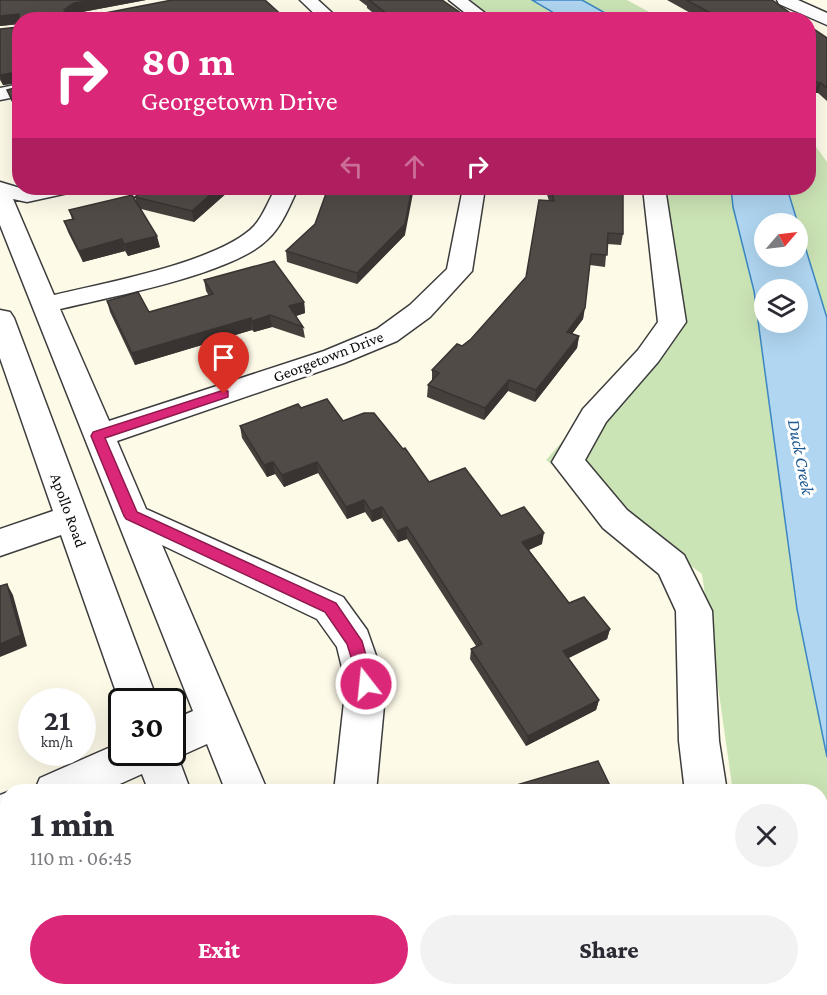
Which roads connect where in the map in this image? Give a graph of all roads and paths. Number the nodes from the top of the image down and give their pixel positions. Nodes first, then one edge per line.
1 (309, 0) edge
2 (457, 0) edge
3 (785, 0) edge
4 (323, 12) edge
5 (474, 12) edge
6 (810, 12) edge
7 (283, 195) edge
8 (473, 195) edge
9 (655, 195) edge
10 (0, 196) edge
11 (49, 318) junction
12 (3, 337) edge
13 (98, 436) junction
14 (131, 516) junction
15 (71, 518) junction
16 (0, 543) edge
17 (133, 688) edge
18 (217, 720) junction
19 (186, 734) edge
20 (114, 766) edge
21 (161, 766) edge
22 (73, 784) edge
23 (167, 784) edge
24 (244, 784) edge
25 (356, 784) edge
26 (705, 784) edge

1 - 4 street
2 - 5 street
3 - 6 street
7 - 11 street
8 - 13 street, Georgetown Drive
9 - 26 street
10 - 11 street
11 - 12 street
11 - 13 street
12 - 15 street, Apollo Road
13 - 14 street
14 - 18 street
14 - 25 street
15 - 16 street
15 - 17 street, Apollo Road
18 - 19 street
18 - 24 street
20 - 22 street
21 - 23 street

